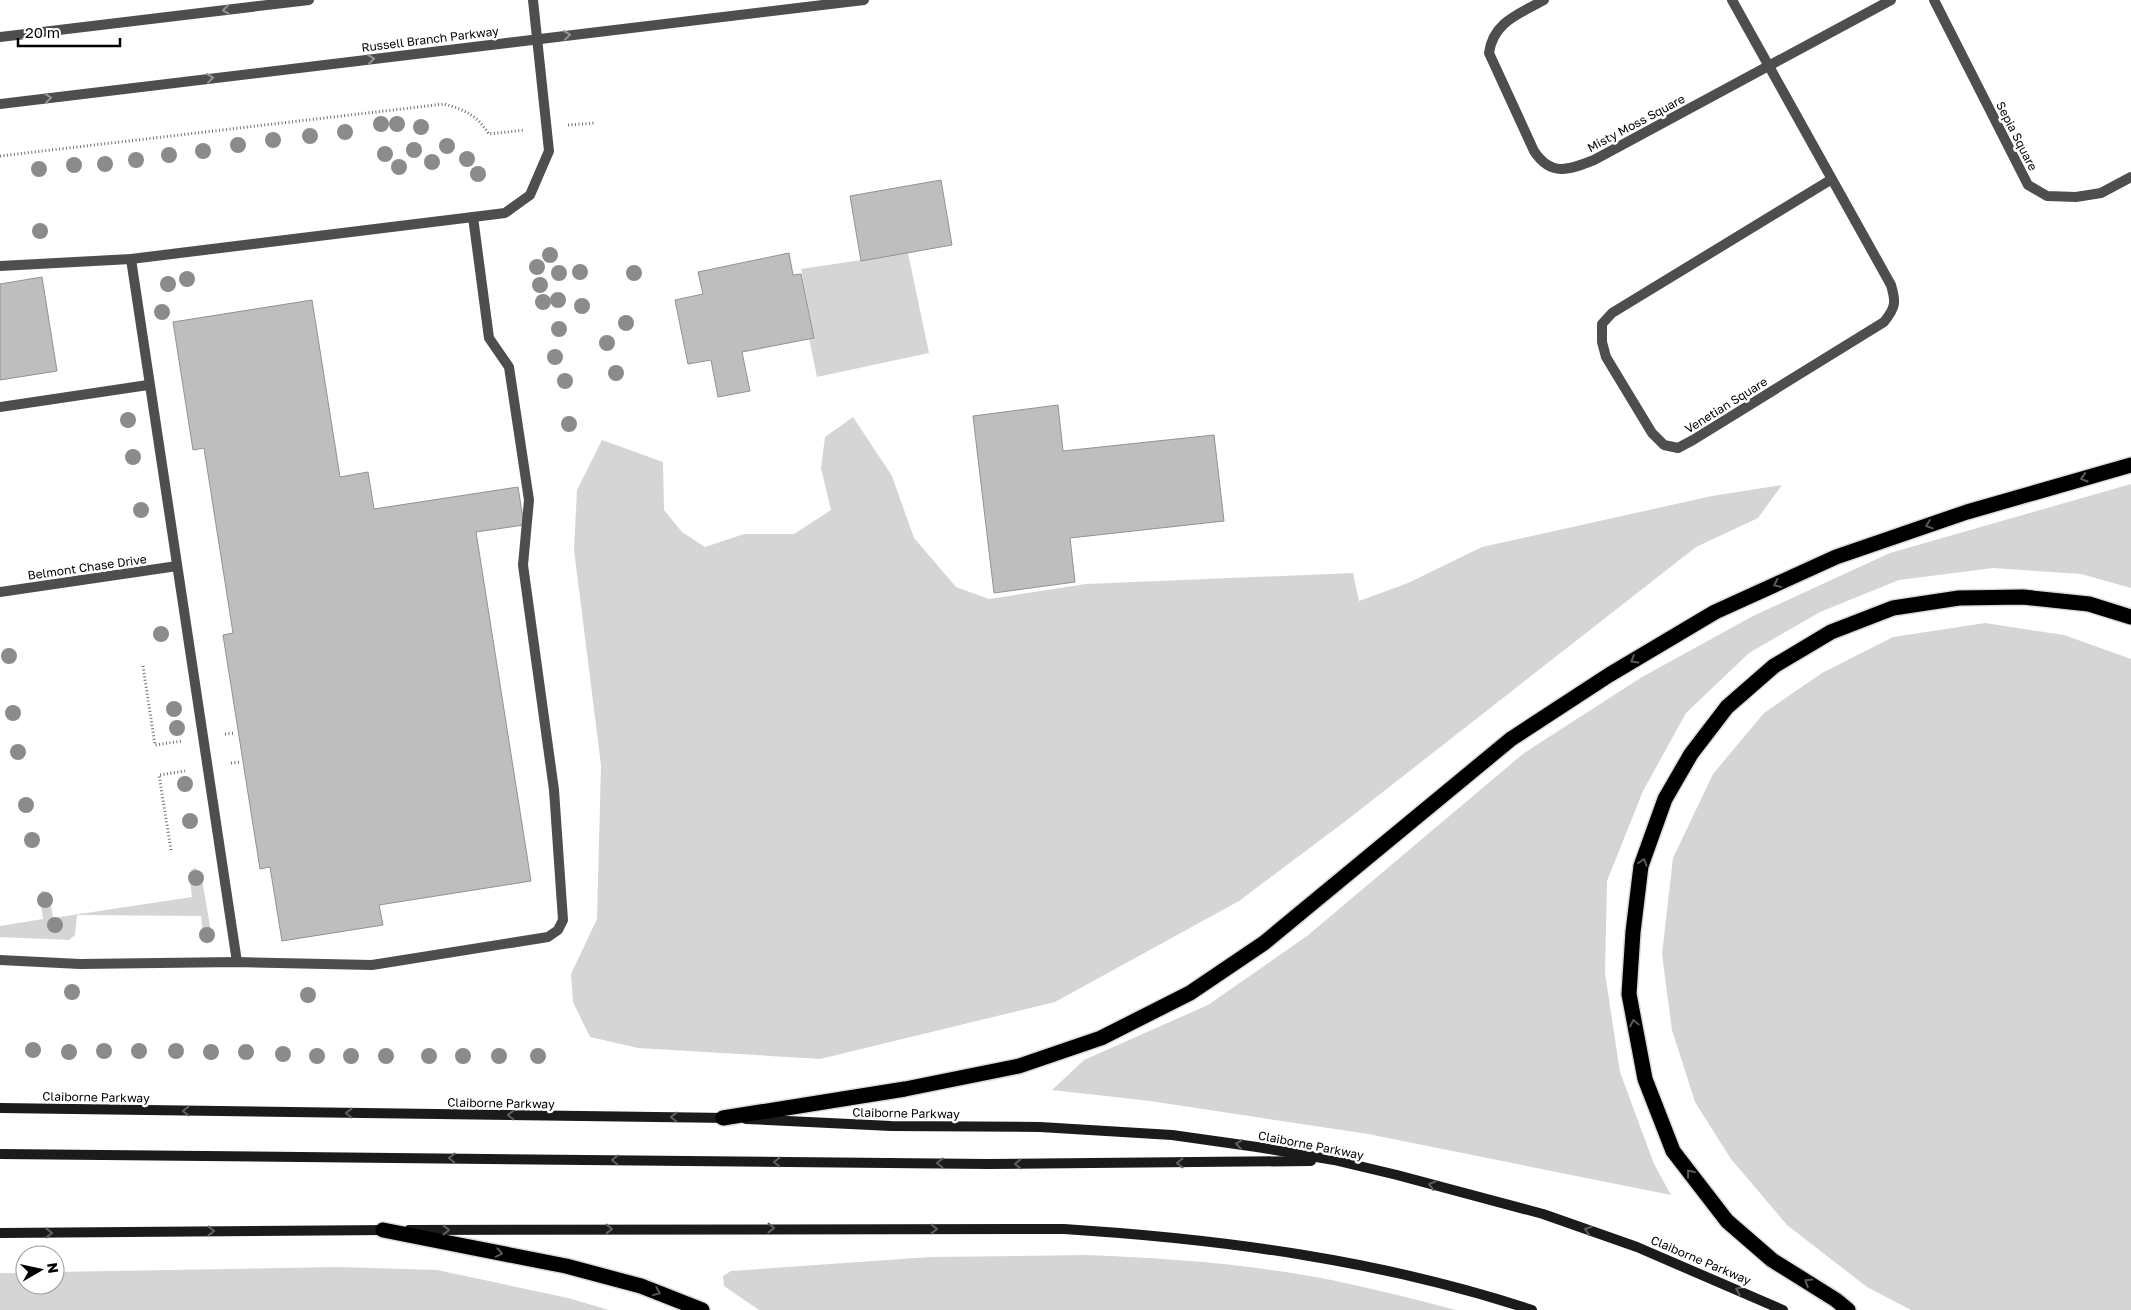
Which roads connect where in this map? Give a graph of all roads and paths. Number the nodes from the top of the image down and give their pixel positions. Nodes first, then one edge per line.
1 (310, 0) edge
2 (533, 0) edge
3 (864, 0) edge
4 (1544, 0) edge
5 (1732, 0) edge
6 (1891, 0) edge
7 (1934, 0) edge
8 (0, 37) edge
9 (536, 38) junction
10 (1769, 66) junction
11 (0, 104) edge
12 (595, 122) dead end
13 (546, 127) junction
14 (0, 156) edge
15 (2131, 177) edge
16 (1832, 180) junction
17 (474, 218) junction
18 (131, 259) junction
19 (0, 266) edge
20 (148, 385) junction
21 (0, 407) edge
22 (2131, 464) edge
23 (177, 566) junction
24 (0, 592) edge
25 (2131, 617) edge
26 (143, 666) dead end
27 (235, 733) dead end
28 (203, 738) junction
29 (240, 762) dead end
30 (208, 767) junction
31 (171, 850) dead end
32 (0, 960) edge
33 (238, 962) junction
34 (0, 1108) edge
35 (722, 1118) junction
36 (0, 1154) edge
37 (1334, 1160) junction
38 (383, 1230) junction
39 (0, 1233) edge
40 (702, 1310) edge
41 (1532, 1310) edge
42 (1783, 1310) edge
43 (1848, 1310) edge

1 -> 8 street
2 - 9 street
9 -> 3 street, Russell Branch Parkway
4 - 10 street, Misty Moss Square
5 - 10 street, Venetian Square
6 - 10 street, Misty Moss Square
7 - 15 street, Sepia Square
11 -> 9 street, Russell Branch Parkway
9 - 13 street
10 - 16 street, Venetian Square
12 - 13 path
13 - 14 path
13 - 17 street
16 - 16 street, Venetian Square
17 - 18 street
17 - 33 street
18 - 19 street
18 - 20 street
20 - 21 street
20 - 23 street
22 -> 35 highway
23 - 24 street, Belmont Chase Drive
23 - 28 street
43 -> 25 highway
26 - 28 path
27 - 28 path
28 - 30 street
29 - 30 path
30 - 31 path
30 - 33 street
32 - 33 street
35 -> 34 main road, Claiborne Parkway
37 -> 35 main road, Claiborne Parkway
37 -> 36 main road
42 -> 37 main road, Claiborne Parkway
39 -> 38 main road
38 -> 40 highway
38 -> 41 main road

